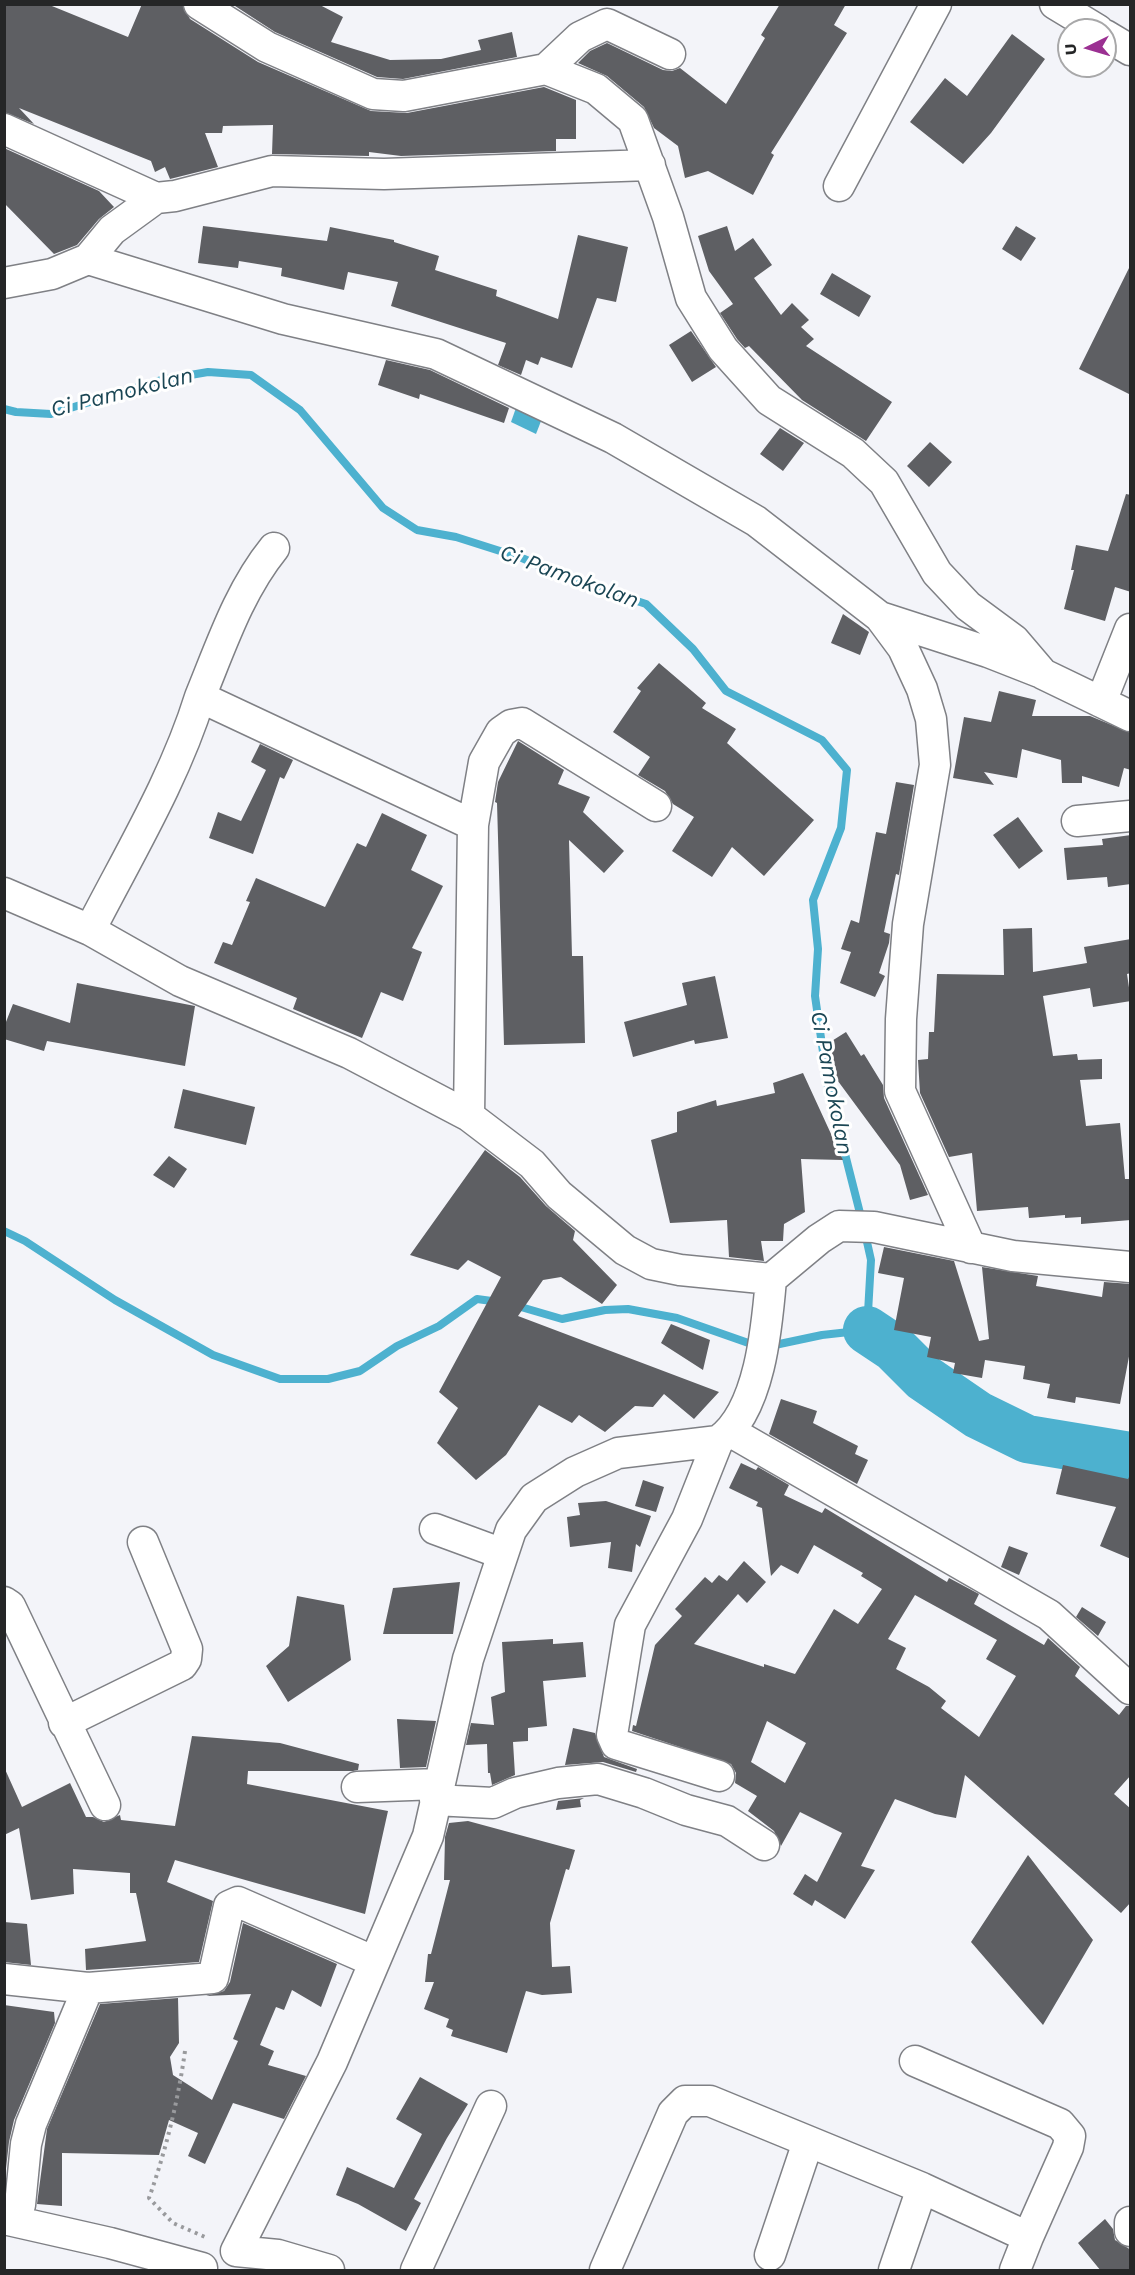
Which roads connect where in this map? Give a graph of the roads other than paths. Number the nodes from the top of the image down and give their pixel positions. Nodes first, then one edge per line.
1 (199, 4) edge
2 (936, 4) edge
3 (1055, 4) edge
4 (1078, 18) edge
5 (1117, 41) edge
6 (1131, 50) edge
7 (670, 54) dead end
8 (546, 69) junction
9 (4, 129) edge
10 (650, 165) junction
11 (839, 186) dead end
12 (156, 198) junction
13 (88, 259) junction
14 (4, 283) edge
15 (274, 548) dead end
16 (880, 617) junction
17 (1131, 629) edge
18 (1043, 674) junction
19 (200, 697) junction
20 (1101, 702) junction
21 (1131, 716) edge
22 (656, 806) dead end
23 (1131, 816) edge
24 (1077, 821) dead end
25 (473, 825) junction
26 (4, 893) edge
27 (90, 930) junction
28 (469, 1116) junction
29 (971, 1248) junction
30 (1131, 1267) edge
31 (771, 1279) junction
32 (725, 1437) junction
33 (435, 1528) dead end
34 (143, 1542) dead end
35 (503, 1554) junction
36 (4, 1602) edge
37 (1131, 1689) edge
38 (64, 1723) junction
39 (719, 1776) dead end
40 (357, 1787) dead end
41 (437, 1792) junction
42 (105, 1804) dead end
43 (765, 1845) dead end
44 (373, 1961) junction
45 (4, 1979) edge
46 (88, 1988) junction
47 (915, 2061) dead end
48 (491, 2106) dead end
49 (808, 2142) junction
50 (922, 2188) junction
51 (12, 2212) edge
52 (1131, 2222) edge
53 (1131, 2231) edge
54 (1029, 2237) junction
55 (236, 2251) junction
56 (770, 2254) dead end
57 (201, 2269) edge
58 (329, 2271) edge
59 (416, 2271) edge
60 (605, 2271) edge
61 (894, 2271) edge
62 (1015, 2271) edge

1 - 8 street
2 - 11 street
3 - 4 street
5 - 6 street
7 - 8 street
8 - 10 street
9 - 12 street
10 - 12 street
10 - 18 street
12 - 13 street
13 - 14 street
13 - 16 street
15 - 19 street
16 - 18 street
16 - 29 street
17 - 20 street
18 - 20 street
19 - 25 street
19 - 27 street
20 - 21 street
22 - 25 street
23 - 24 street
25 - 28 street
26 - 27 street
27 - 28 street
28 - 31 street
29 - 30 street
29 - 31 street
31 - 32 street
32 - 35 street
32 - 37 street
32 - 39 street
33 - 35 street
34 - 38 street
35 - 41 street
36 - 38 street
38 - 42 street
40 - 41 street
41 - 43 street
41 - 44 street
44 - 46 street
44 - 55 street
45 - 46 street
46 - 51 street
47 - 54 street
48 - 59 street
49 - 50 street
49 - 56 street
49 - 60 street
50 - 54 street
50 - 61 street
51 - 57 street
52 - 53 street
54 - 62 street
55 - 57 street
55 - 58 street

